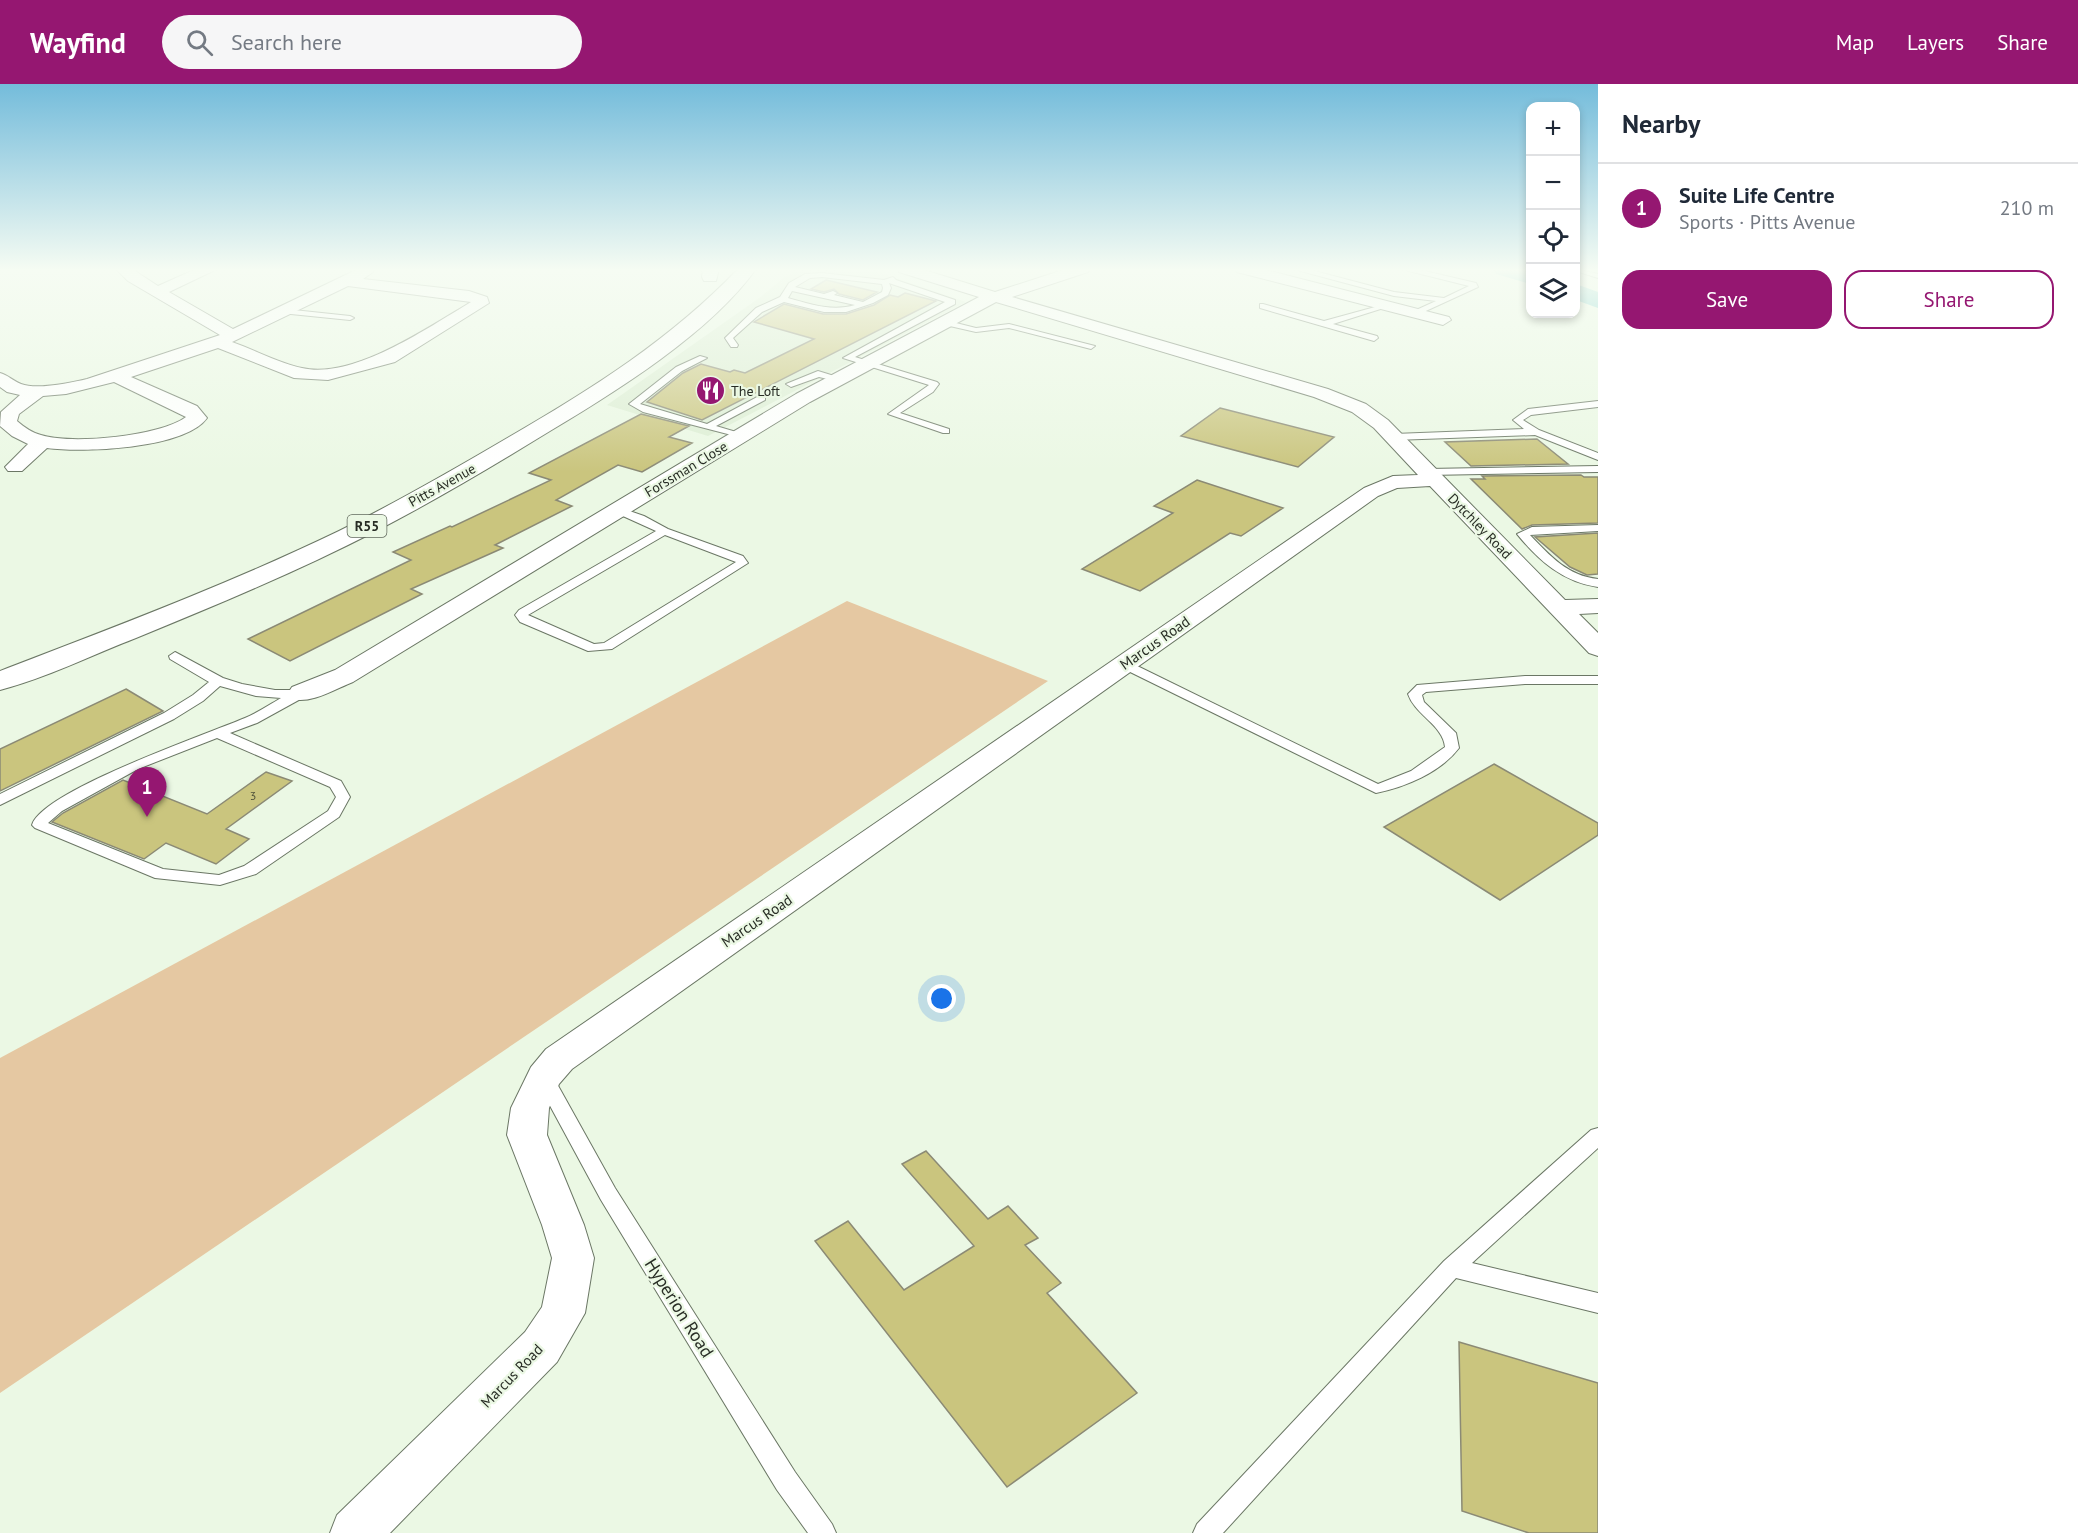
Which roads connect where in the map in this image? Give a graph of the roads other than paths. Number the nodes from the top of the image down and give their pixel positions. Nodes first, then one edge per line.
1 (222, 337) edge
2 (230, 337) edge
3 (425, 337) edge
4 (645, 337) edge
5 (676, 337) edge
6 (730, 337) edge
7 (887, 337) edge
8 (917, 337) edge
9 (1053, 337) edge
10 (1124, 337) edge
11 (1370, 337) edge
12 (1374, 338) dead end
13 (225, 339) junction
14 (734, 345) dead end
15 (1091, 346) dead end
16 (703, 358) dead end
17 (865, 365) junction
18 (115, 376) junction
19 (0, 378) edge
20 (840, 379) junction
21 (791, 384) dead end
22 (36, 392) junction
23 (762, 398) dead end
24 (1598, 404) edge
25 (1574, 407) junction
26 (1598, 417) edge
27 (708, 427) junction
28 (946, 431) dead end
29 (1536, 432) junction
30 (740, 436) junction
31 (1394, 437) junction
32 (42, 442) junction
33 (1598, 457) edge
34 (15, 467) dead end
35 (1598, 469) edge
36 (1431, 476) junction
37 (618, 510) junction
38 (1598, 528) edge
39 (664, 531) junction
40 (1598, 583) edge
41 (1598, 606) edge
42 (1558, 607) junction
43 (1598, 648) edge
44 (175, 656) dead end
45 (0, 658) edge
46 (1125, 664) junction
47 (1598, 680) edge
48 (0, 681) edge
49 (218, 681) junction
50 (301, 693) junction
51 (217, 733) junction
52 (0, 800) edge
53 (544, 1077) junction
54 (1598, 1137) edge
55 (1452, 1268) junction
56 (1598, 1303) edge
57 (355, 1533) edge
58 (823, 1533) edge
59 (1206, 1533) edge

1 - 13 street
2 - 13 street
3 - 13 street
4 - 45 main road, Pitts Avenue / R55
5 - 48 main road, Pitts Avenue / R55
6 - 14 lane
7 - 17 lane
8 - 17 street, Forssman Close
9 - 15 lane
10 - 31 street, Dytchley Road
11 - 12 lane
13 - 18 street
16 - 27 lane
17 - 20 street, Forssman Close
17 - 28 lane
18 - 22 street
18 - 32 street
19 - 22 street
20 - 21 lane
20 - 30 street, Forssman Close
22 - 32 street
23 - 27 lane
24 - 25 lane
25 - 26 lane
25 - 29 lane
27 - 30 lane
29 - 31 lane
29 - 33 lane
30 - 37 street, Forssman Close
31 - 36 street, Dytchley Road
32 - 34 street
35 - 36 lane
36 - 42 street, Dytchley Road
36 - 46 street, Marcus Road
37 - 39 lane
37 - 50 street, Forssman Close
38 - 40 lane
39 - 39 lane
41 - 42 street
42 - 43 street, Dytchley Road
44 - 49 lane
46 - 47 lane
46 - 53 street, Marcus Road
49 - 50 lane
49 - 52 lane
50 - 51 lane
51 - 51 lane
53 - 57 street, Marcus Road
53 - 58 lane, Hyperion Road
54 - 55 lane
55 - 56 lane
55 - 59 lane

